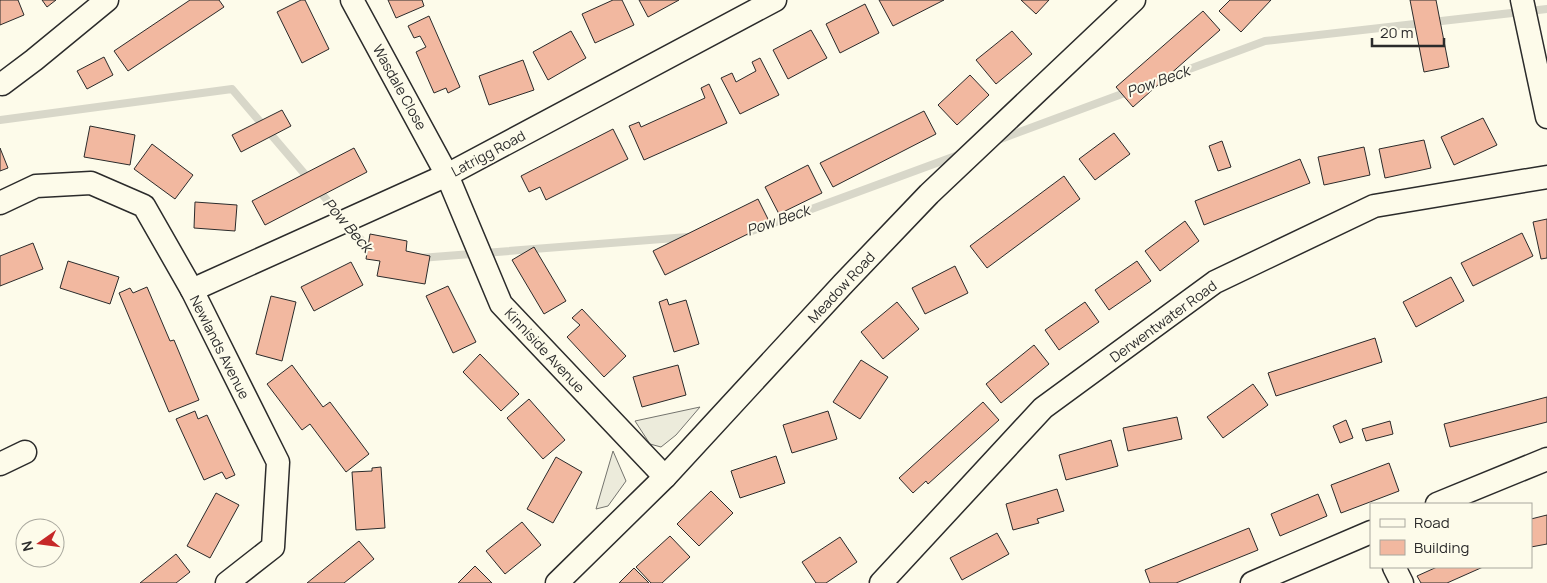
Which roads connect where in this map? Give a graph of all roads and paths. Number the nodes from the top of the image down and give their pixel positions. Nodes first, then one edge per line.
1 (107, 0) edge
2 (352, 0) edge
3 (776, 0) edge
4 (1134, 0) edge
5 (1522, 0) edge
6 (2, 84) dead end
7 (1547, 117) edge
8 (447, 175) junction
9 (1547, 177) edge
10 (0, 203) edge
11 (192, 290) junction
12 (25, 452) dead end
13 (1547, 459) edge
14 (0, 464) edge
15 (665, 477) junction
16 (1440, 503) edge
17 (1370, 532) edge
18 (1394, 568) edge
19 (226, 583) edge
20 (557, 583) edge
21 (881, 583) edge
22 (1252, 583) edge
23 (1402, 583) edge

1 - 6 street
2 - 8 street, Wasdale Close
3 - 8 street, Latrigg Road
4 - 15 street, Meadow Road
5 - 7 street
8 - 11 street, Latrigg Road
8 - 15 street, Kinniside Avenue
9 - 21 street, Derwentwater Road
10 - 11 street, Newlands Avenue
11 - 19 street, Newlands Avenue
12 - 14 street
13 - 16 street
15 - 20 street, Meadow Road
17 - 22 street
18 - 23 street

